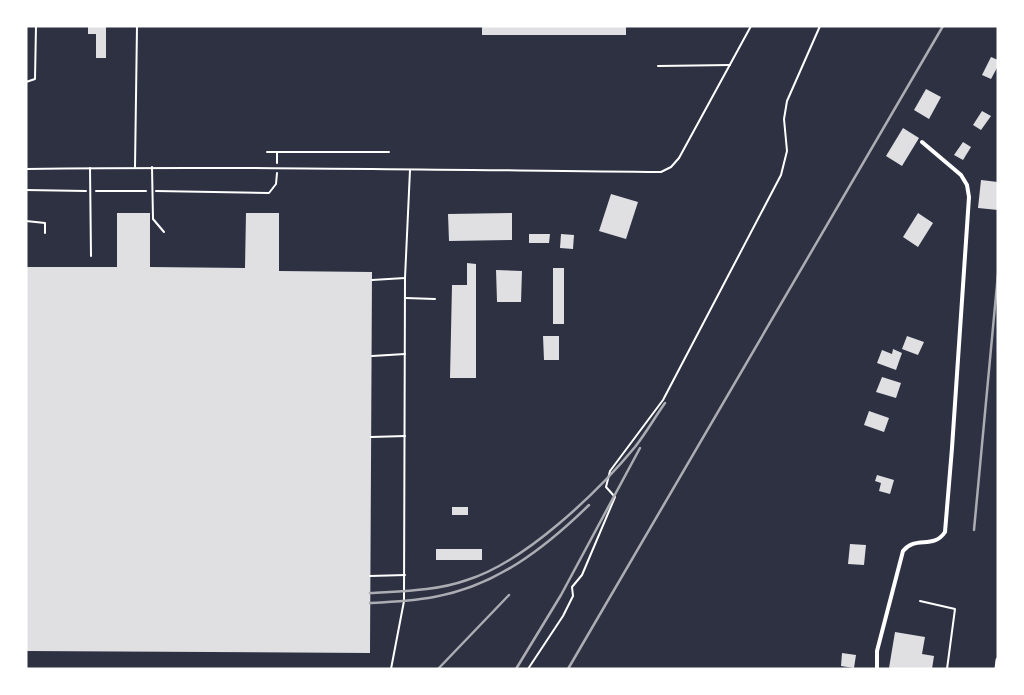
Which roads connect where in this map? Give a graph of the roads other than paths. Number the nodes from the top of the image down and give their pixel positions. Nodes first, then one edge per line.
1 (36, 26) edge
2 (137, 26) edge
3 (751, 26) edge
4 (730, 65) junction
5 (658, 66) dead end
6 (26, 82) edge
7 (922, 142) dead end
8 (135, 167) junction
9 (152, 167) junction
10 (90, 168) junction
11 (26, 169) edge
12 (410, 170) junction
13 (26, 222) edge
14 (164, 232) dead end
15 (45, 234) dead end
16 (91, 256) dead end
17 (405, 278) junction
18 (372, 280) dead end
19 (406, 298) junction
20 (435, 299) dead end
21 (405, 354) junction
22 (372, 356) dead end
23 (405, 436) junction
24 (371, 437) dead end
25 (405, 575) junction
26 (370, 576) dead end
27 (920, 601) dead end
28 (998, 660) edge
29 (391, 669) edge
30 (877, 669) edge
31 (947, 669) edge
32 (997, 669) edge

1 - 6 lane
2 - 8 lane
3 - 4 lane
4 - 5 lane
4 - 12 lane
7 - 30 street
8 - 9 lane
8 - 10 lane
9 - 12 lane
9 - 14 lane
10 - 11 lane
10 - 16 lane
12 - 17 lane
13 - 15 lane
17 - 18 lane
17 - 19 lane
19 - 20 lane
19 - 21 lane
21 - 22 lane
21 - 23 lane
23 - 24 lane
23 - 25 lane
25 - 26 lane
25 - 29 lane
27 - 31 lane
28 - 32 street

